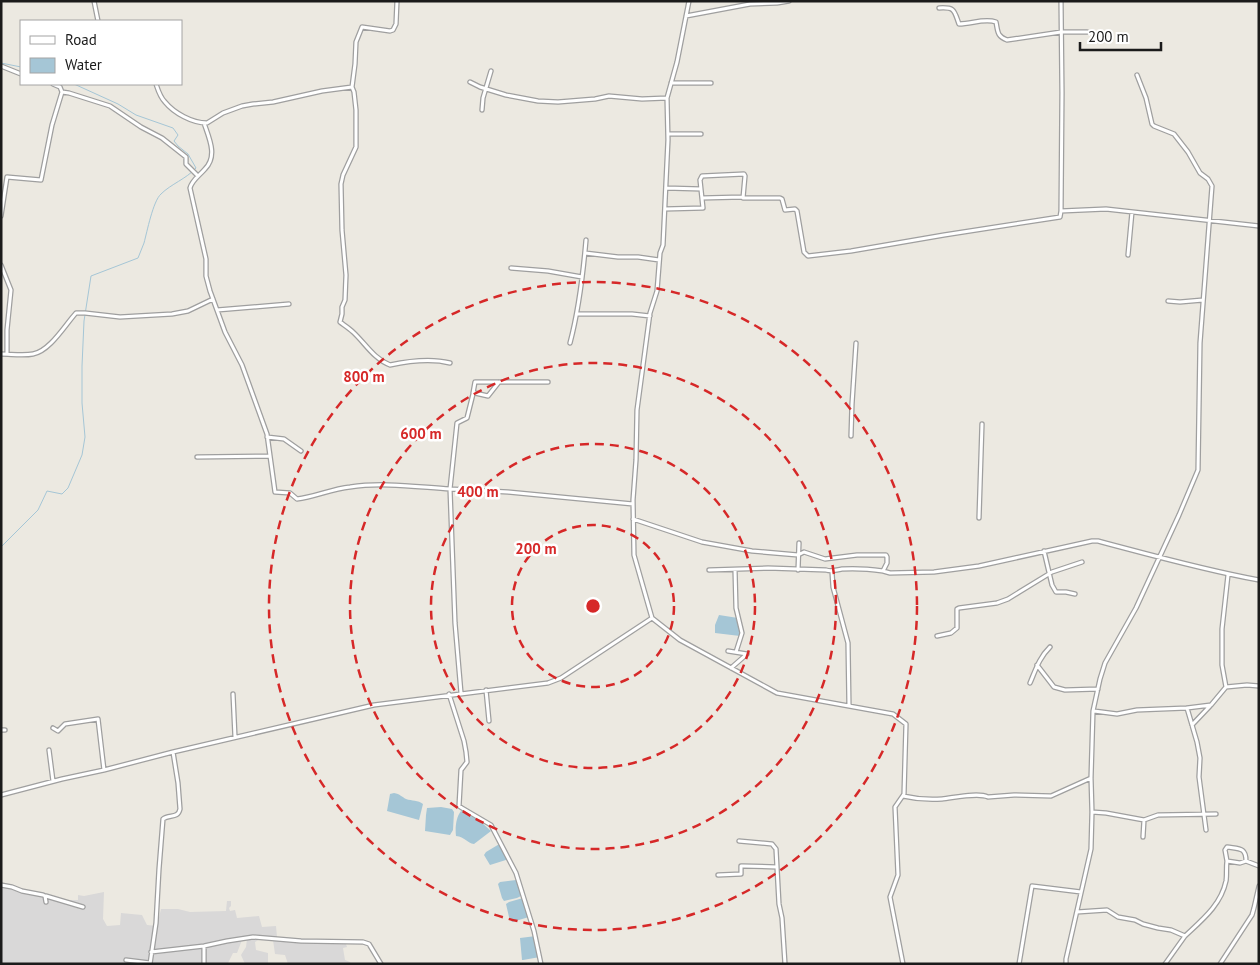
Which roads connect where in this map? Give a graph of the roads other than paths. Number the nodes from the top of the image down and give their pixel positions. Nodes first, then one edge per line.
1 (94, 1) edge
2 (397, 1) edge
3 (689, 1) edge
4 (790, 1) edge
5 (1061, 1) edge
6 (939, 8) dead end
7 (686, 16) junction
8 (98, 20) edge
9 (1061, 32) junction
10 (1087, 32) dead end
11 (1, 66) edge
12 (491, 71) dead end
13 (20, 74) edge
14 (1137, 75) dead end
15 (470, 82) dead end
16 (671, 83) junction
17 (711, 83) dead end
18 (55, 85) edge
19 (156, 85) edge
20 (352, 87) junction
21 (486, 89) junction
22 (62, 92) junction
23 (667, 98) junction
24 (482, 110) dead end
25 (204, 123) junction
26 (668, 134) junction
27 (701, 134) dead end
28 (198, 176) junction
29 (666, 188) junction
30 (701, 189) junction
31 (742, 197) junction
32 (702, 198) junction
33 (665, 209) junction
34 (1061, 211) junction
35 (1132, 212) junction
36 (1, 216) edge
37 (1210, 220) junction
38 (1259, 226) edge
39 (586, 240) dead end
40 (585, 253) junction
41 (1128, 255) dead end
42 (659, 260) junction
43 (1, 265) edge
44 (511, 268) dead end
45 (582, 277) junction
46 (213, 300) junction
47 (1203, 300) junction
48 (1168, 301) dead end
49 (289, 304) dead end
50 (217, 310) junction
51 (578, 314) junction
52 (650, 316) junction
53 (570, 343) dead end
54 (856, 343) dead end
55 (1, 354) edge
56 (7, 354) junction
57 (450, 363) dead end
58 (498, 382) junction
59 (548, 382) dead end
60 (473, 394) junction
61 (982, 424) dead end
62 (851, 436) dead end
63 (267, 437) junction
64 (301, 451) dead end
65 (269, 456) junction
66 (197, 457) dead end
67 (450, 489) junction
68 (633, 504) junction
69 (979, 518) dead end
70 (633, 519) junction
71 (799, 543) dead end
72 (1044, 551) junction
73 (798, 555) junction
74 (1160, 557) junction
75 (1082, 562) dead end
76 (709, 570) dead end
77 (735, 570) junction
78 (798, 570) junction
79 (883, 571) junction
80 (832, 572) junction
81 (1050, 575) junction
82 (1228, 575) junction
83 (1259, 580) edge
84 (1075, 594) dead end
85 (652, 618) junction
86 (937, 636) dead end
87 (1050, 647) dead end
88 (728, 651) dead end
89 (736, 652) junction
90 (1037, 664) junction
91 (731, 668) junction
92 (1030, 683) dead end
93 (1259, 686) edge
94 (1226, 687) junction
95 (1098, 689) junction
96 (486, 690) junction
97 (461, 693) junction
98 (233, 694) dead end
99 (449, 694) junction
100 (1211, 705) junction
101 (849, 706) junction
102 (1187, 708) junction
103 (1094, 711) junction
104 (489, 721) dead end
105 (1192, 726) junction
106 (53, 728) dead end
107 (235, 737) junction
108 (49, 750) dead end
109 (173, 752) junction
110 (104, 770) junction
111 (1091, 778) junction
112 (53, 781) junction
113 (1, 795) edge
114 (903, 796) junction
115 (1092, 812) junction
116 (1216, 814) dead end
117 (1204, 815) junction
118 (1144, 820) junction
119 (1206, 830) dead end
120 (1143, 838) dead end
121 (739, 841) dead end
122 (1227, 861) junction
123 (1246, 862) junction
124 (1259, 866) edge
125 (777, 867) junction
126 (718, 876) dead end
127 (1, 885) edge
128 (1259, 886) edge
129 (1081, 892) junction
130 (45, 896) junction
131 (46, 902) dead end
132 (83, 907) dead end
133 (1077, 912) junction
134 (1185, 936) junction
135 (204, 946) junction
136 (151, 952) junction
137 (126, 960) dead end
138 (150, 963) edge
139 (204, 964) edge
140 (381, 964) edge
141 (540, 964) edge
142 (785, 964) edge
143 (903, 964) edge
144 (1019, 964) edge
145 (1066, 964) edge
146 (1165, 964) edge
147 (1220, 964) edge

1 - 8 street
2 - 20 street
3 - 7 street
4 - 7 street
5 - 9 street
6 - 9 street
7 - 16 street
9 - 10 street
9 - 34 street
11 - 13 street
12 - 21 street
14 - 37 street
15 - 21 street
16 - 17 street
16 - 23 street
18 - 22 street
19 - 25 street
20 - 25 street
20 - 57 street
21 - 23 street
21 - 24 street
22 - 28 street
22 - 36 street
23 - 26 street
25 - 28 street
26 - 27 street
26 - 29 street
28 - 46 street
29 - 30 street
29 - 33 street
30 - 31 street
30 - 32 street
31 - 32 street
31 - 34 street
32 - 33 street
33 - 42 street
34 - 35 street
35 - 37 street
35 - 41 street
37 - 38 street
37 - 47 street
39 - 40 street
40 - 42 street
40 - 45 street
42 - 52 street
43 - 56 street
44 - 45 street
45 - 51 street
46 - 50 street
46 - 56 street
47 - 48 street
47 - 74 street
49 - 50 street
50 - 63 street
51 - 52 street
51 - 53 street
52 - 68 street
54 - 62 street
55 - 56 street
58 - 59 street
58 - 60 street
58 - 60 street
60 - 67 street
61 - 69 street
63 - 64 street
63 - 65 street
65 - 66 street
65 - 67 street
67 - 68 street
67 - 97 street
68 - 70 street
70 - 73 street
70 - 85 street
71 - 73 street
72 - 74 street
72 - 79 street
72 - 81 street
73 - 78 street
73 - 79 street
74 - 82 street
74 - 95 street
75 - 81 street
76 - 77 street
77 - 78 street
77 - 89 street
78 - 80 street
79 - 80 street
80 - 101 street
81 - 84 street
81 - 86 street
82 - 83 street
82 - 94 street
85 - 91 street
85 - 96 street
87 - 90 street
88 - 89 street
89 - 91 street
90 - 92 street
90 - 95 street
91 - 101 street
93 - 94 street
94 - 100 street
95 - 103 street
96 - 97 street
96 - 104 street
97 - 99 street
98 - 107 street
99 - 107 street
99 - 141 street
100 - 102 street
100 - 105 street
101 - 114 street
102 - 103 street
102 - 105 street
103 - 111 street
105 - 117 street
106 - 110 street
107 - 109 street
108 - 112 street
109 - 110 street
109 - 136 street
110 - 112 street
111 - 114 street
111 - 115 street
112 - 113 street
114 - 143 street
115 - 118 street
115 - 129 street
116 - 117 street
117 - 118 street
117 - 119 street
118 - 120 street
121 - 125 street
122 - 123 street
122 - 123 street
122 - 134 street
123 - 124 street
125 - 126 street
125 - 142 street
127 - 130 street
128 - 147 street
129 - 133 street
129 - 144 street
130 - 131 street
130 - 132 street
133 - 134 street
133 - 145 street
134 - 146 street
135 - 136 street
135 - 139 street
135 - 140 street
136 - 138 street
137 - 138 street

